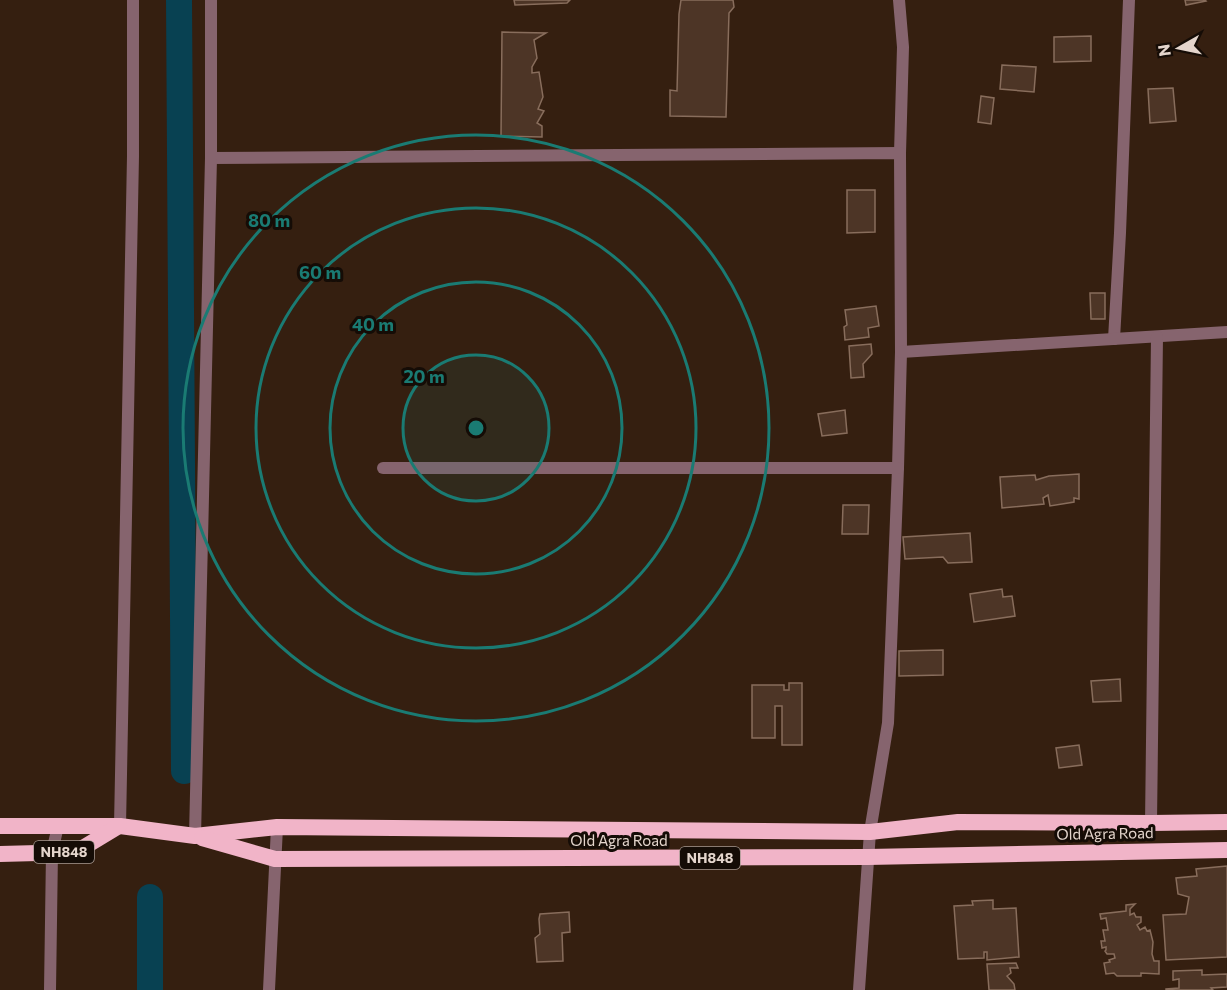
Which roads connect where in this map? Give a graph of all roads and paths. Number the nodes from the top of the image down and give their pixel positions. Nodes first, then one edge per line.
1 (133, 0) edge
2 (211, 0) edge
3 (899, 0) edge
4 (1129, 0) edge
5 (900, 153) junction
6 (211, 158) junction
7 (1227, 332) edge
8 (1157, 337) junction
9 (1114, 339) junction
10 (901, 352) junction
11 (383, 468) dead end
12 (898, 468) junction
13 (1227, 822) edge
14 (1152, 823) junction
15 (0, 826) edge
16 (58, 826) junction
17 (120, 826) junction
18 (277, 827) junction
19 (870, 832) junction
20 (195, 836) junction
21 (1227, 849) edge
22 (52, 852) junction
23 (0, 854) edge
24 (868, 857) junction
25 (275, 859) junction
26 (50, 990) edge
27 (268, 990) edge
28 (859, 990) edge

1 - 17 street
2 - 6 street
3 - 5 street
4 - 9 street
5 - 6 street
5 - 10 street
6 - 20 street
7 - 8 street
8 - 9 street
8 - 14 street
9 - 10 street
10 - 12 street
11 - 12 street
12 - 19 street
13 - 14 highway, NH848
14 - 19 highway, NH848
15 - 16 highway, NH848
16 - 17 highway, NH848
16 - 22 street
17 - 20 highway, NH848
17 - 22 highway, NH848
18 - 19 highway, NH848
18 - 20 highway, NH848
18 - 25 street
19 - 24 street
20 - 25 highway, Old Agra Road / NH848
21 - 24 highway, Old Agra Road / NH848
22 - 23 highway, NH848
22 - 26 street
24 - 25 highway, Old Agra Road / NH848
24 - 28 street
25 - 27 street

